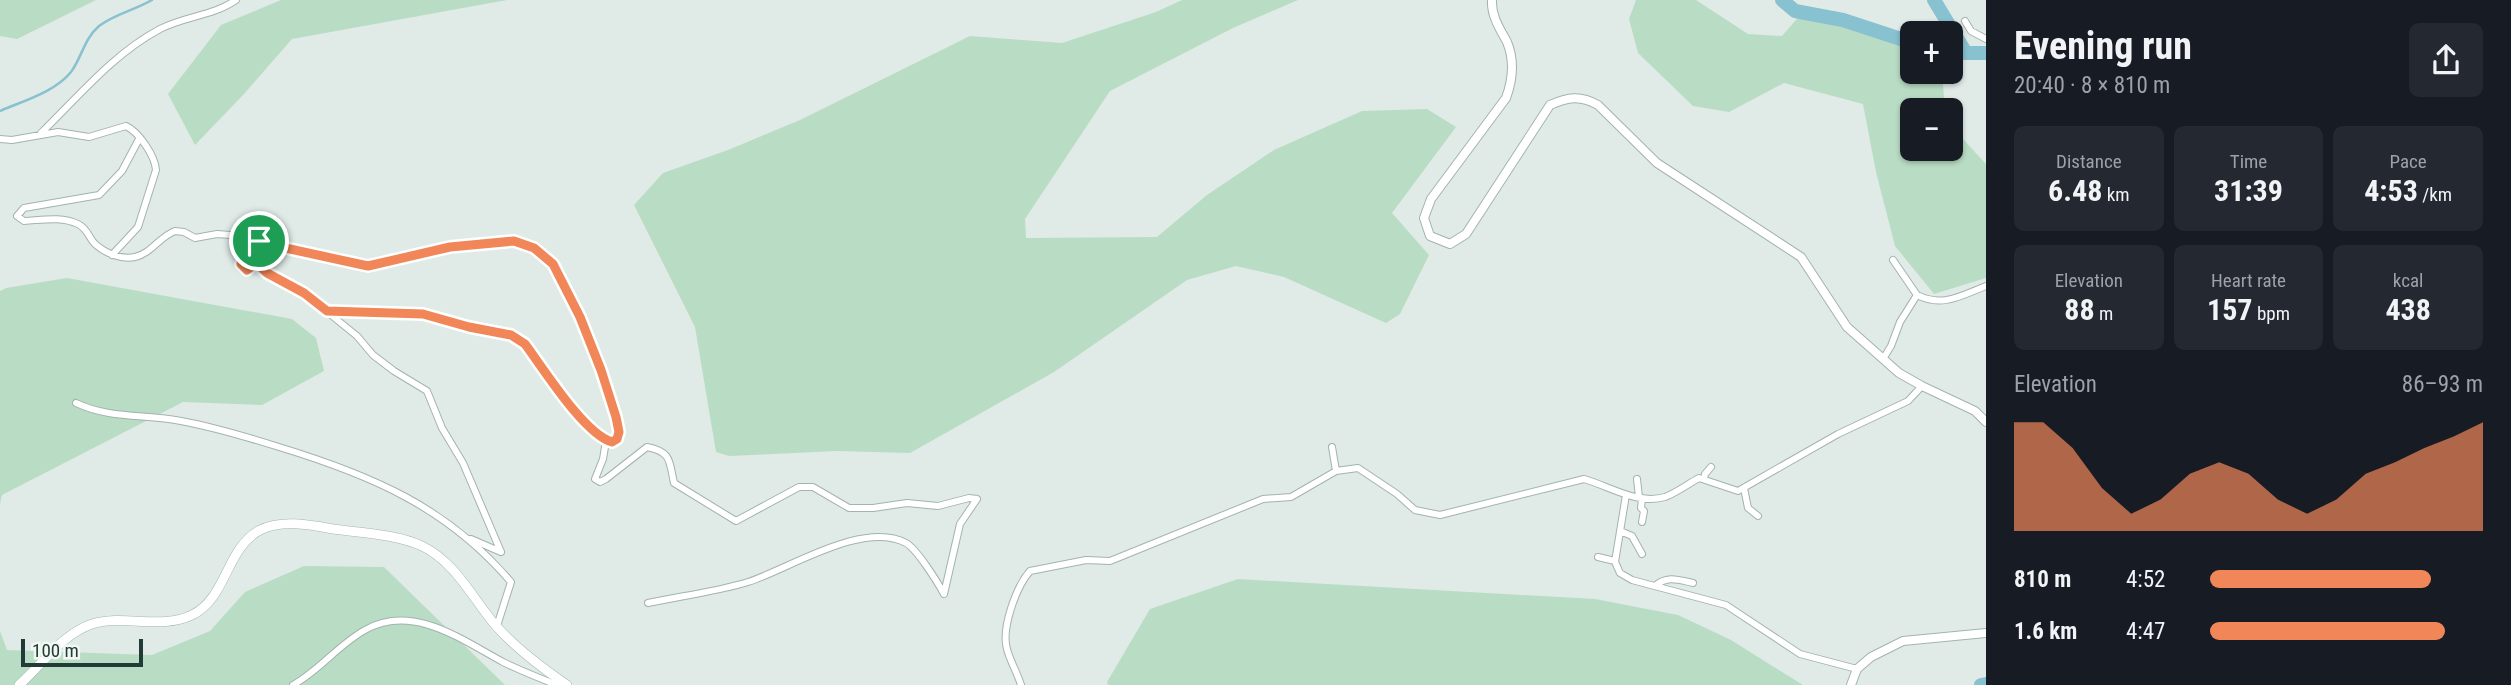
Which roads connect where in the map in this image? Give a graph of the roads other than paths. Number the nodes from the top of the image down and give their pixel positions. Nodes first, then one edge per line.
1 (236, 0) edge
2 (1492, 0) edge
3 (1965, 21) dead end
4 (1986, 39) edge
5 (40, 134) junction
6 (0, 139) edge
7 (139, 139) junction
8 (247, 237) junction
9 (112, 255) junction
10 (1893, 260) dead end
11 (1986, 286) edge
12 (1917, 295) junction
13 (327, 311) junction
14 (1883, 359) junction
15 (1922, 386) junction
16 (76, 403) dead end
17 (1975, 411) junction
18 (1986, 415) edge
19 (1986, 422) edge
20 (606, 440) junction
21 (1332, 447) dead end
22 (1711, 467) dead end
23 (1336, 471) junction
24 (1637, 479) dead end
25 (1704, 479) junction
26 (1744, 488) junction
27 (1626, 495) junction
28 (1641, 498) junction
29 (1758, 516) dead end
30 (1642, 522) dead end
31 (1620, 531) junction
32 (466, 536) junction
33 (1642, 554) dead end
34 (1598, 557) dead end
35 (1615, 561) junction
36 (1693, 583) dead end
37 (1655, 586) junction
38 (648, 603) dead end
39 (497, 626) junction
40 (1986, 633) edge
41 (1857, 669) junction
42 (19, 685) edge
43 (293, 685) edge
44 (557, 685) edge
45 (567, 685) edge
46 (1020, 685) edge
47 (1851, 685) edge

1 - 5 street
2 - 14 street
3 - 4 street
5 - 6 street
5 - 7 street
7 - 9 street
7 - 9 street
8 - 9 street
8 - 13 street
8 - 20 street
10 - 12 street
11 - 12 street
12 - 14 street
13 - 20 street
13 - 32 street
14 - 15 street
15 - 17 street
15 - 26 street
16 - 32 street
17 - 18 street
17 - 19 street
20 - 38 street
21 - 23 street
22 - 25 street
23 - 27 street
23 - 46 street
24 - 28 street
25 - 26 street
25 - 28 street
26 - 29 street
27 - 28 street
27 - 31 street
28 - 30 street
31 - 33 street
31 - 35 street
32 - 39 street
34 - 35 street
35 - 37 street
36 - 37 street
37 - 41 street
39 - 42 main road
39 - 45 main road
40 - 41 street
41 - 47 street
43 - 44 street

